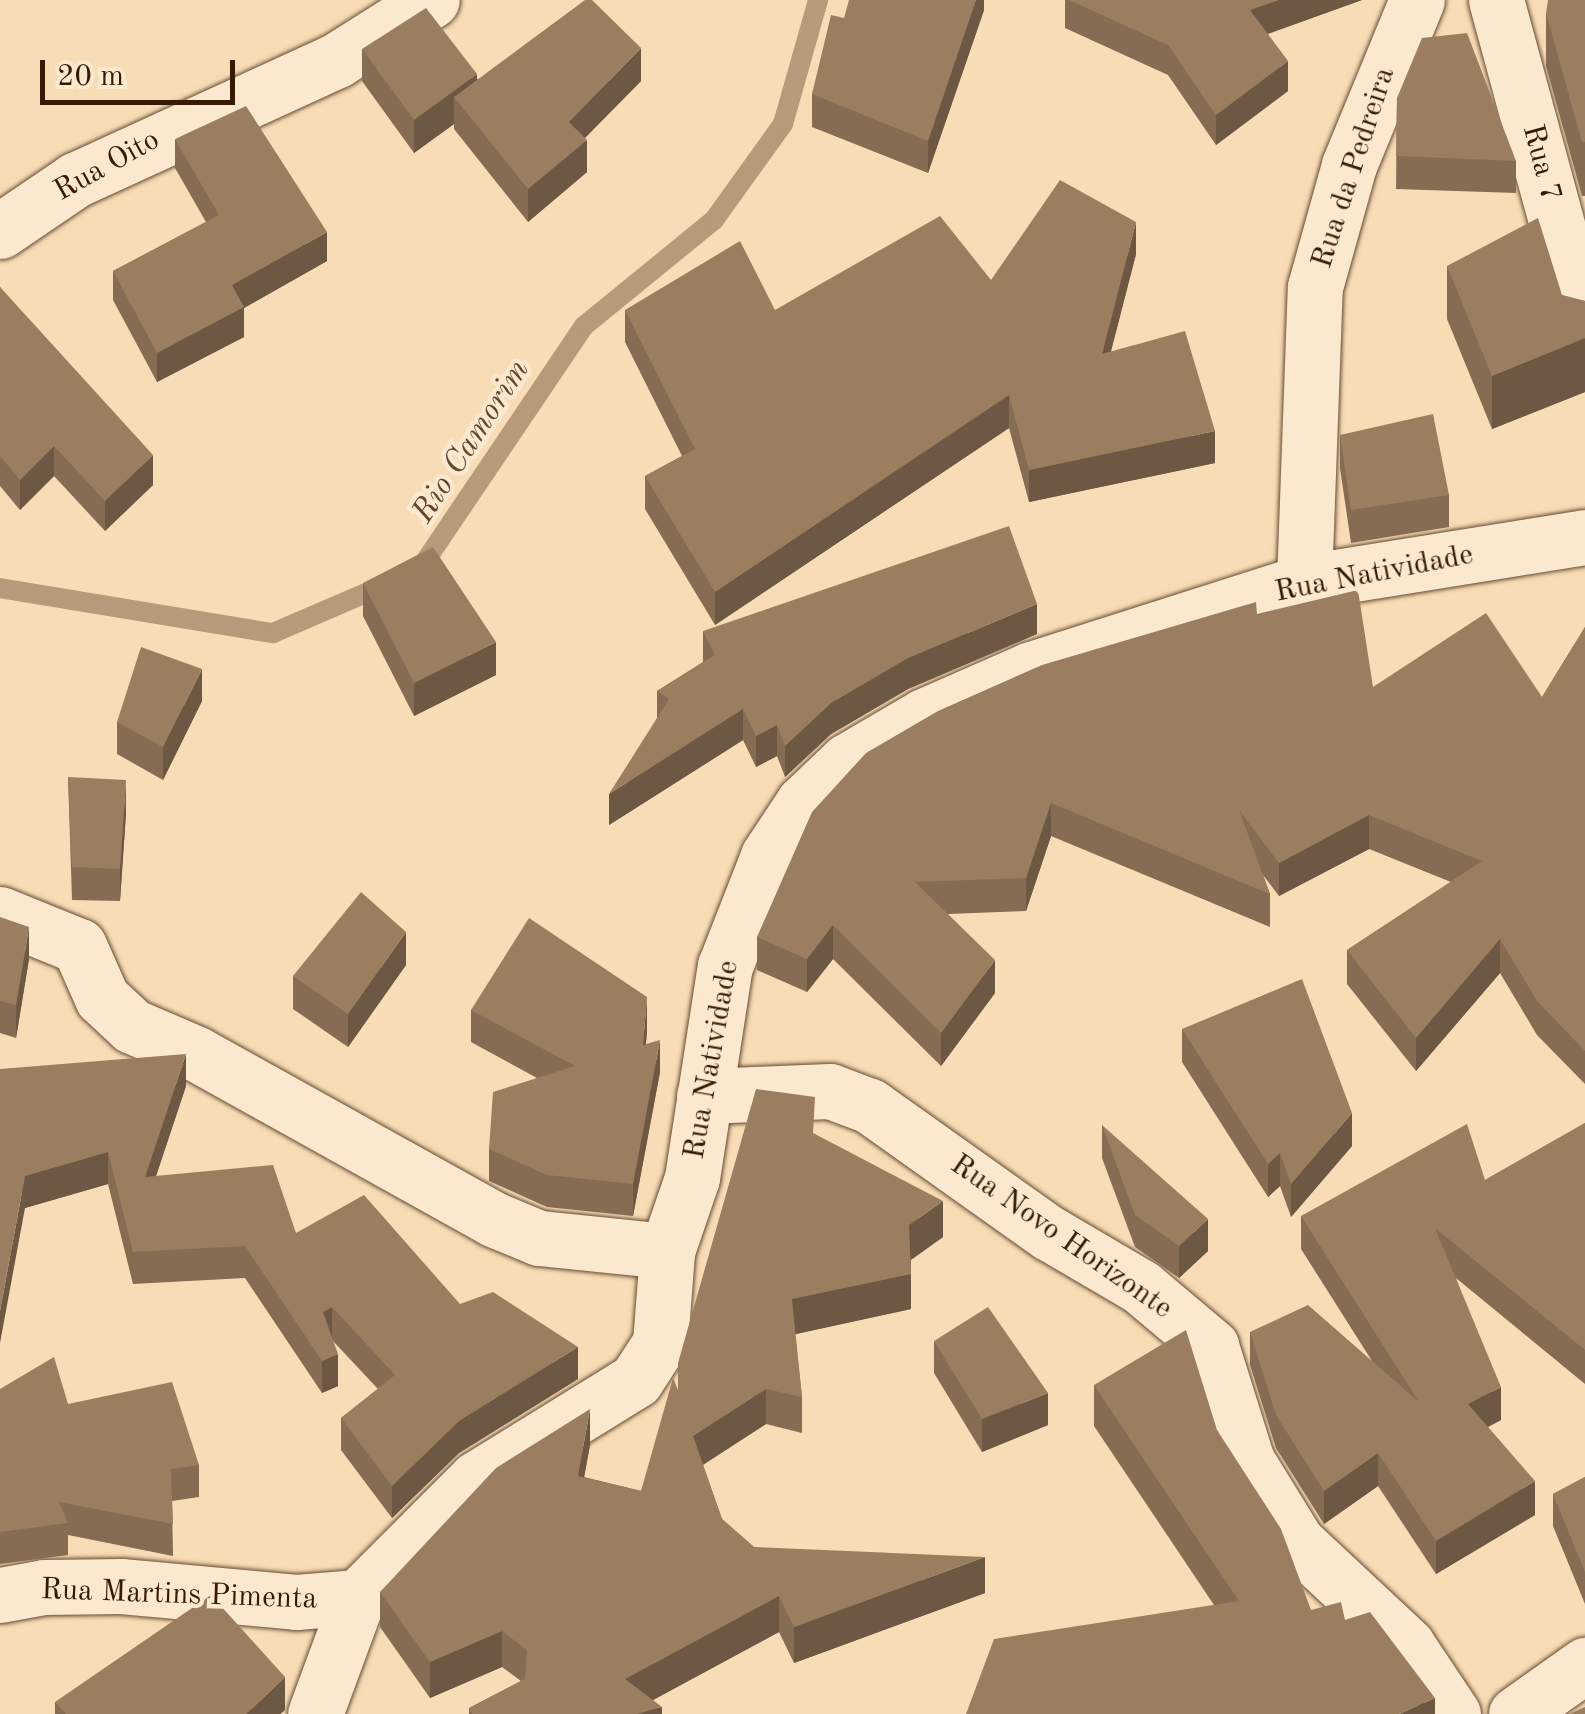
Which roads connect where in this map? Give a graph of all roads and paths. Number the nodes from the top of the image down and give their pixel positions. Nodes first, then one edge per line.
1 (432, 0) edge
2 (1416, 0) edge
3 (1496, 0) edge
4 (0, 230) edge
5 (1585, 327) edge
6 (1585, 536) edge
7 (1304, 582) junction
8 (0, 914) edge
9 (704, 1096) junction
10 (667, 1251) junction
11 (0, 1596) edge
12 (358, 1597) junction
13 (1585, 1665) edge
14 (315, 1714) edge
15 (1453, 1714) edge
16 (1516, 1714) edge

1 - 4 street, Rua Oito
2 - 7 street, Rua da Pedreira
3 - 5 street, Rua 7
6 - 7 street, Rua Natividade
7 - 9 street, Rua Natividade
8 - 10 street
9 - 10 street, Rua Natividade
9 - 15 street, Rua Novo Horizonte
10 - 12 street, Rua Natividade
11 - 12 street, Rua Martins Pimenta
12 - 14 street, Rua Natividade
13 - 16 street

